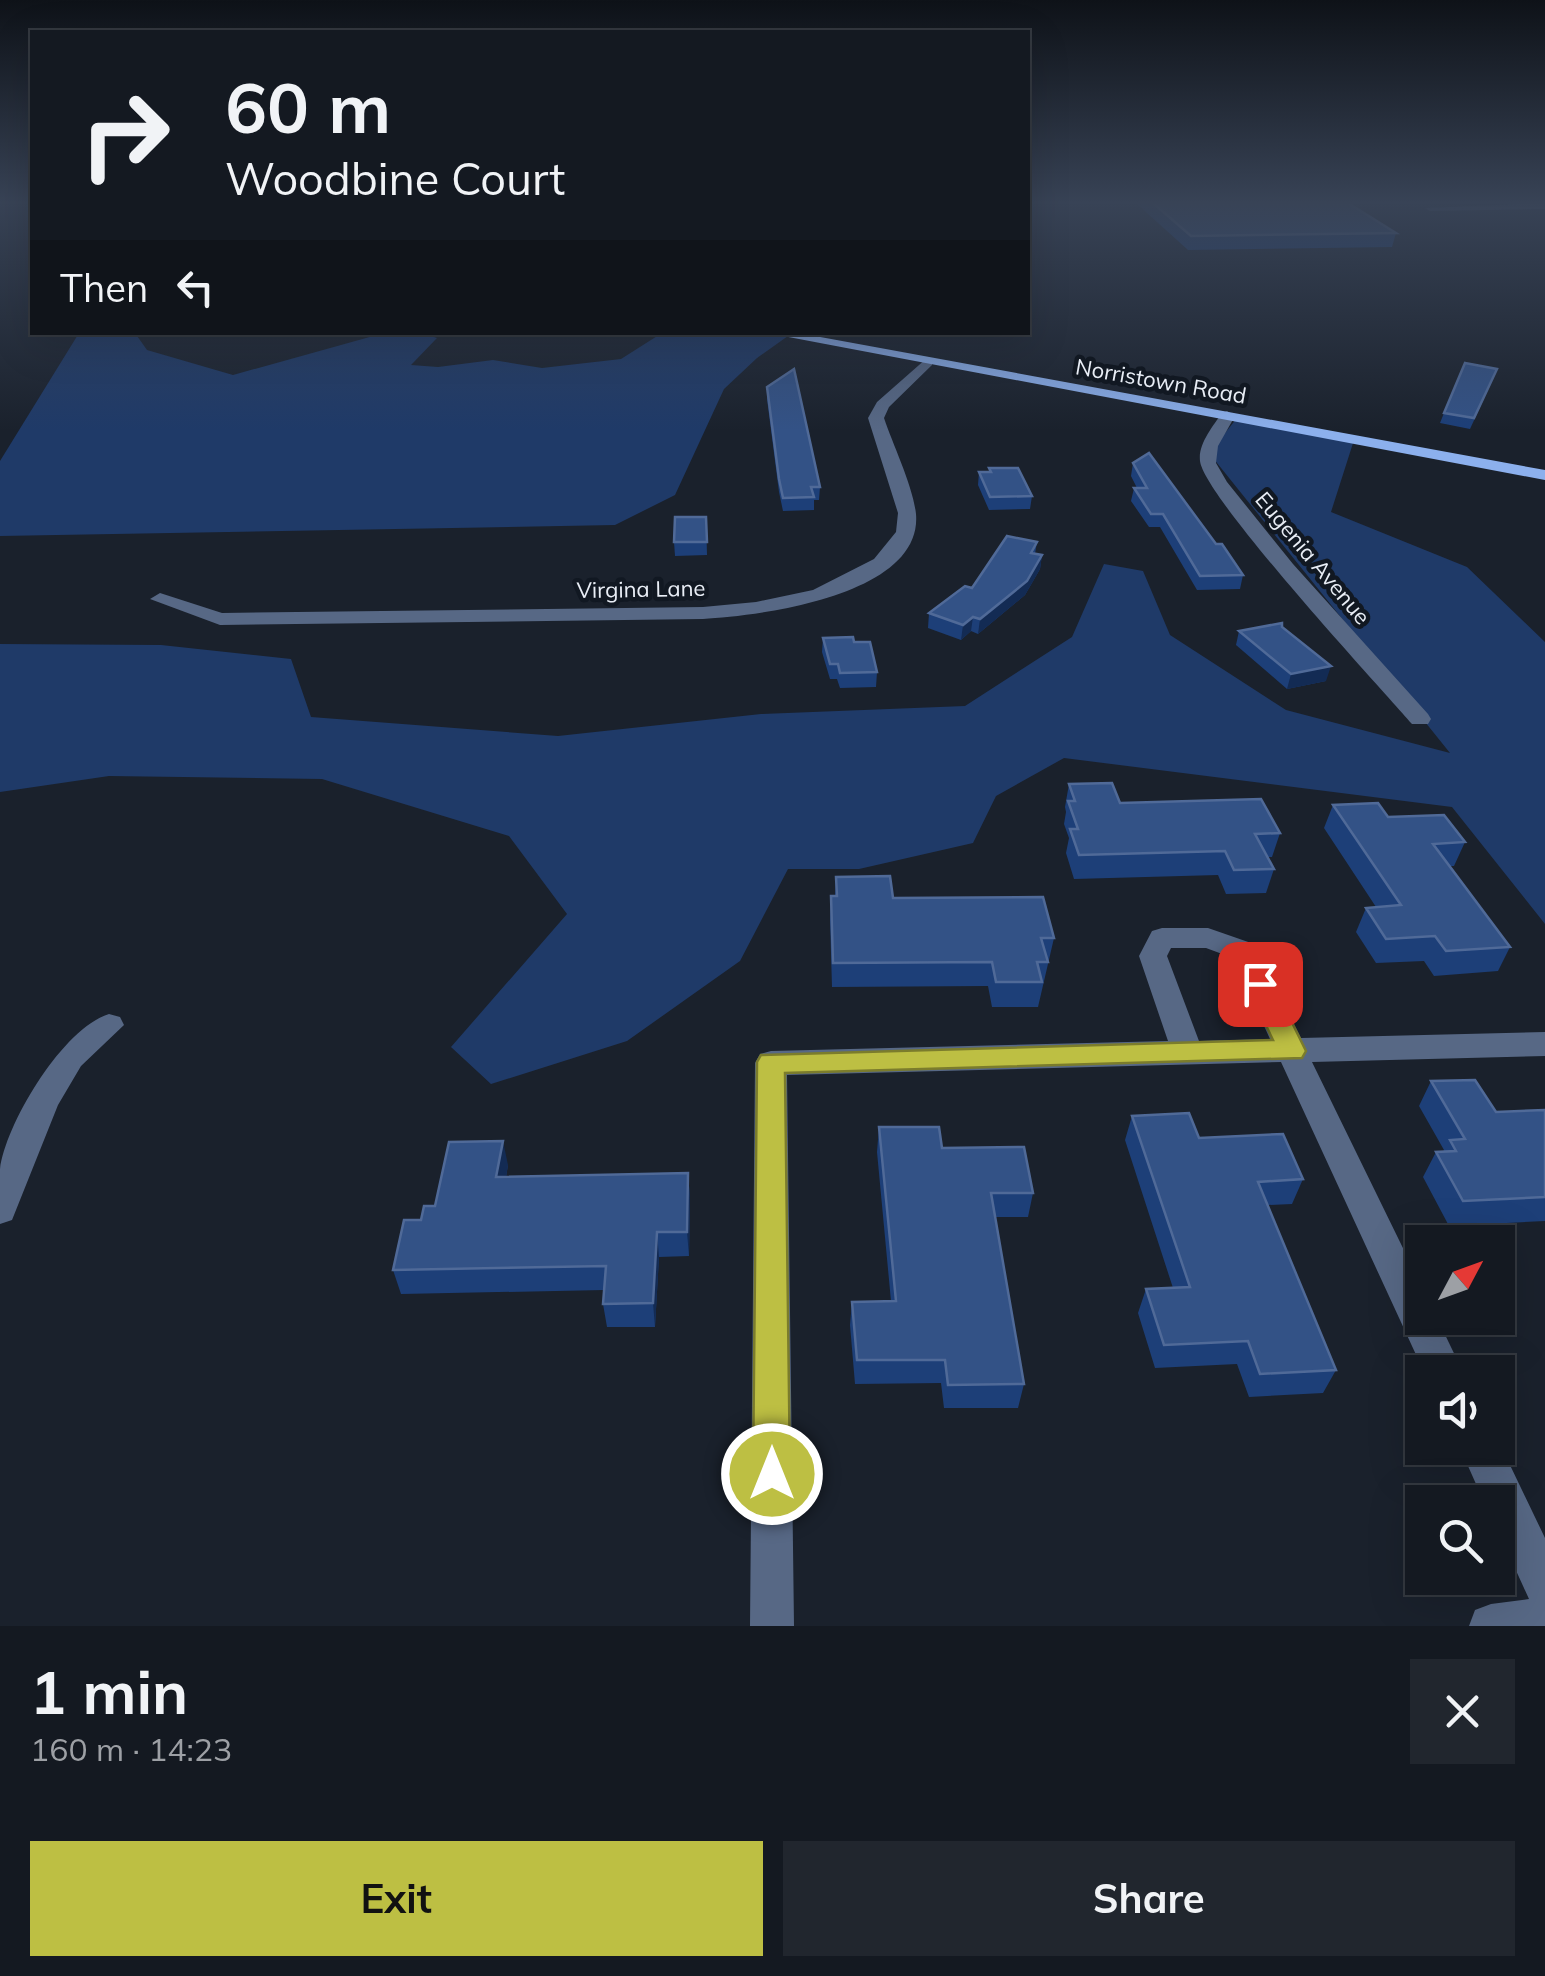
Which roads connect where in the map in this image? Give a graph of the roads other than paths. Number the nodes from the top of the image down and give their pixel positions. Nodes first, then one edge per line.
1 (784, 335) edge
2 (927, 362) junction
3 (1227, 416) junction
4 (1545, 475) edge
5 (160, 599) dead end
6 (1420, 719) dead end
7 (109, 1025) dead end
8 (1545, 1044) edge
9 (1292, 1051) junction
10 (1188, 1053) junction
11 (0, 1209) edge
12 (1436, 1355) edge
13 (1488, 1465) edge
14 (1545, 1585) edge
15 (1545, 1620) edge
16 (772, 1626) edge
17 (1491, 1626) edge

1 - 2 main road, Norristown Road
2 - 3 main road, Norristown Road
2 - 5 street, Virgina Lane
3 - 4 main road, Norristown Road
3 - 6 street, Eugenia Avenue
7 - 11 street
8 - 9 street
9 - 10 street
9 - 10 street
9 - 12 street
10 - 16 street
13 - 14 street
15 - 17 street

